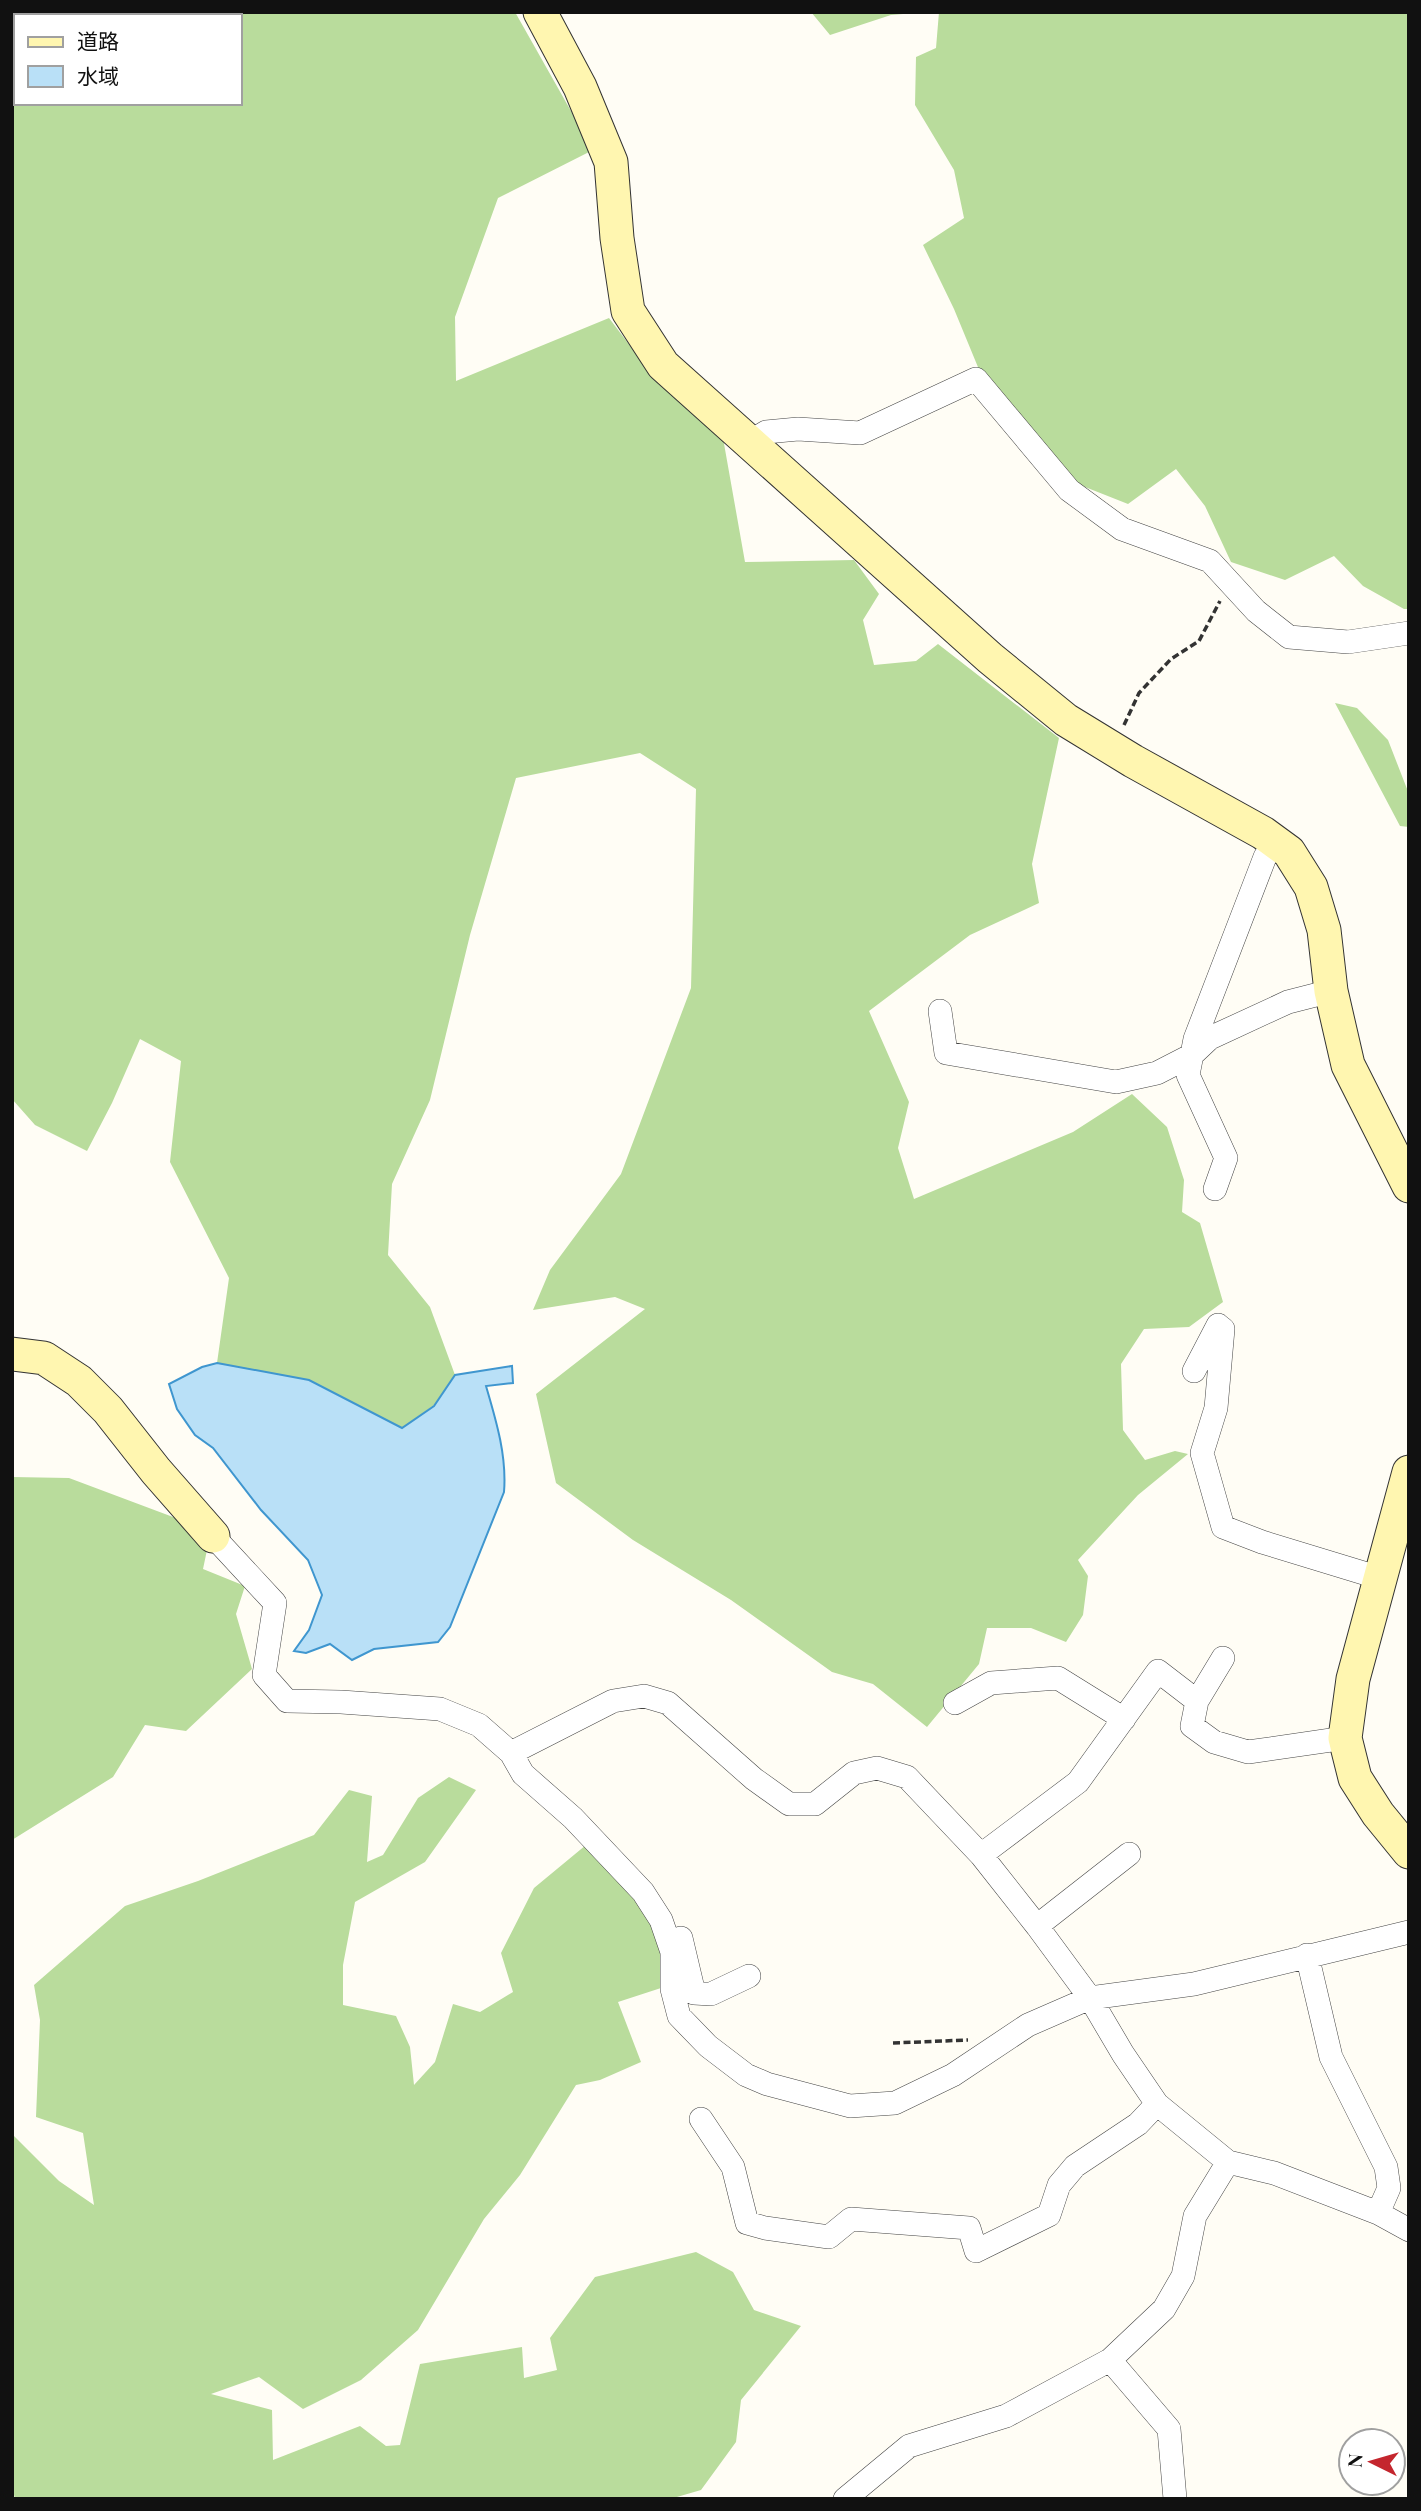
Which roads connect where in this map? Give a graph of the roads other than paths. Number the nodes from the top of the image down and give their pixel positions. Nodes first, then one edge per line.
1 (540, 12) edge
2 (751, 441) junction
3 (1409, 633) edge
4 (1275, 842) junction
5 (1331, 991) junction
6 (940, 1011) dead end
7 (1192, 1055) junction
8 (1409, 1186) edge
9 (1215, 1189) dead end
10 (12, 1354) edge
11 (1194, 1371) dead end
12 (1409, 1472) edge
13 (213, 1536) joint
14 (1380, 1577) junction
15 (1223, 1658) dead end
16 (1197, 1701) junction
17 (955, 1703) dead end
18 (1124, 1719) junction
19 (1345, 1738) junction
20 (511, 1753) junction
21 (1409, 1852) edge
22 (1129, 1854) dead end
23 (981, 1855) junction
24 (643, 1892) junction
25 (1037, 1926) junction
26 (1409, 1932) edge
27 (1307, 1955) junction
28 (749, 1976) dead end
29 (1090, 1998) junction
30 (1157, 2104) junction
31 (701, 2119) dead end
32 (1228, 2162) junction
33 (1378, 2213) junction
34 (1409, 2230) edge
35 (1110, 2360) junction
36 (845, 2499) edge
37 (1175, 2499) edge

1 - 2 street
2 - 3 street
2 - 4 street
4 - 5 street
4 - 7 street
5 - 7 street
5 - 8 street
6 - 7 street
7 - 9 street
10 - 13 street
11 - 14 street
12 - 14 street
13 - 20 street
14 - 19 street
15 - 16 street
16 - 18 street
16 - 19 street
17 - 18 street
18 - 23 street
19 - 21 street
20 - 23 street
20 - 24 street
22 - 25 street
23 - 25 street
24 - 28 street
24 - 29 street
25 - 29 street
26 - 27 street
27 - 29 street
27 - 33 street
29 - 30 street
30 - 31 street
30 - 32 street
32 - 33 street
32 - 35 street
33 - 34 street
35 - 36 street
35 - 37 street

